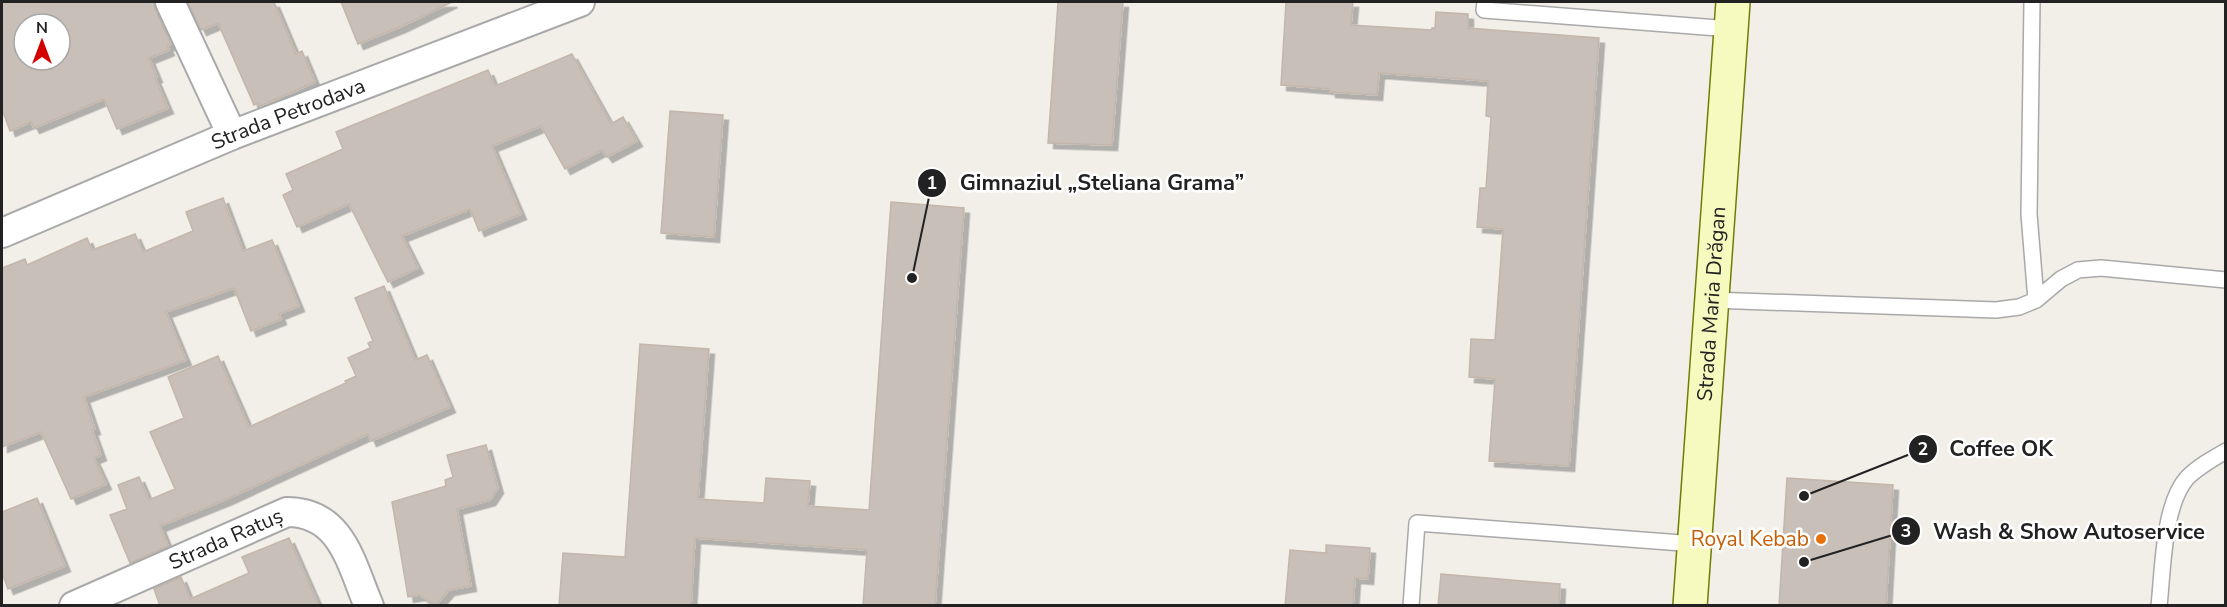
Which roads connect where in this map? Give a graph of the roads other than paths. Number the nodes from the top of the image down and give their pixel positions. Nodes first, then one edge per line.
1 (170, 2) edge
2 (580, 2) edge
3 (1485, 2) edge
4 (2032, 2) edge
5 (1732, 15) edge
6 (232, 135) junction
7 (2, 233) edge
8 (2226, 280) edge
9 (1712, 300) junction
10 (2036, 300) junction
11 (2226, 451) edge
12 (1695, 544) junction
13 (74, 606) edge
14 (369, 606) edge
15 (1411, 606) edge
16 (1690, 606) edge
17 (2159, 606) edge

1 - 6 street
2 - 6 street, Strada Petrodava
3 - 5 lane
4 - 10 lane
5 - 9 main road, Strada Maria Drăgan
6 - 7 street, Strada Petrodava
8 - 10 lane
9 - 10 lane
9 - 12 main road, Strada Maria Drăgan
11 - 17 lane
12 - 15 lane
12 - 16 main road, Strada Maria Drăgan
13 - 14 street, Strada Ratuș

